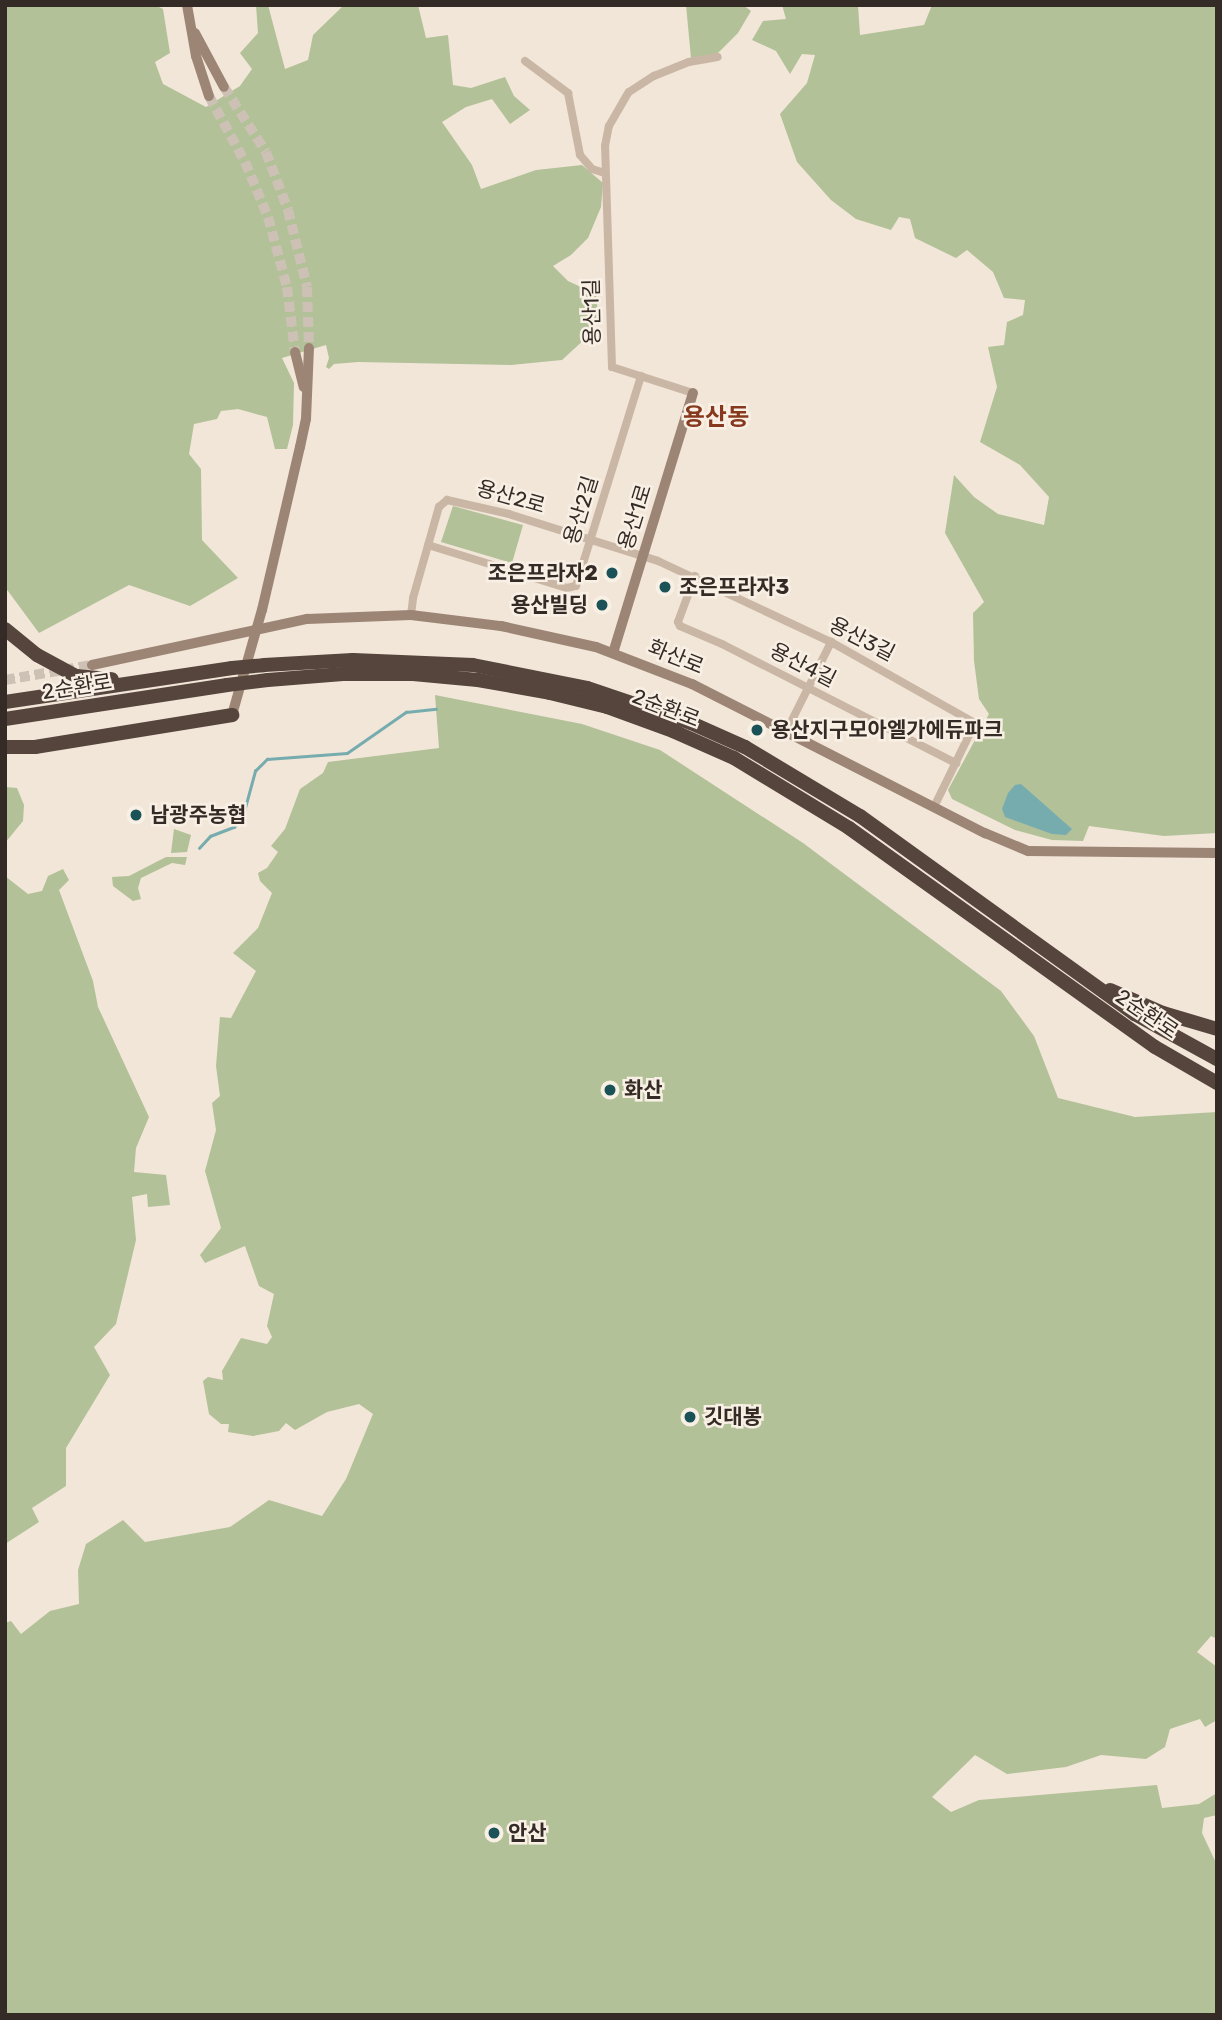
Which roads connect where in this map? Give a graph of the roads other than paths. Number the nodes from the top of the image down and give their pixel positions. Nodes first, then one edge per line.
1 (187, 5) edge
2 (193, 31) junction
3 (718, 57) dead end
4 (525, 61) dead end
5 (224, 87) tunnel mouth
6 (209, 96) tunnel mouth
7 (605, 173) junction
8 (309, 348) tunnel mouth
9 (295, 352) tunnel mouth
10 (641, 376) junction
11 (306, 393) junction
12 (692, 393) joint
13 (591, 538) junction
14 (428, 545) junction
15 (643, 556) junction
16 (695, 576) junction
17 (411, 615) junction
18 (5, 629) edge
19 (257, 630) junction
20 (831, 642) junction
21 (613, 653) junction
22 (92, 665) tunnel mouth
23 (266, 672) junction
24 (201, 674) junction
25 (808, 688) junction
26 (5, 702) edge
27 (232, 715) joint
28 (5, 719) edge
29 (786, 732) junction
30 (5, 747) edge
31 (956, 763) junction
32 (934, 807) junction
33 (1217, 853) edge
34 (1093, 984) junction
35 (1217, 1029) edge
36 (1217, 1059) edge
37 (1217, 1083) edge

1 - 2 main road
2 - 5 main road
2 - 6 main road
3 - 7 street, 용산1길
4 - 7 street
7 - 10 street, 용산1길
8 - 11 main road
9 - 11 main road
10 - 12 street, 용산1길
10 - 13 street, 용산2길
11 - 19 main road
12 - 15 main road, 용산1로
13 - 14 street, 용산2로
13 - 14 street, 용산2길
13 - 15 street, 용산2로
14 - 17 street, 용산2로
15 - 16 street, 용산3길
15 - 21 main road, 용산1로
16 - 20 street, 용산3길
16 - 25 street, 용산4길
17 - 19 main road, 화산로
17 - 21 main road, 화산로
18 - 24 highway
19 - 22 main road, 화산로
19 - 27 main road
20 - 25 street
20 - 31 street, 용산3길
21 - 29 main road, 화산로
23 - 24 highway, 2순환로, bridge
23 - 28 highway, 2순환로, bridge
23 - 34 highway, 2순환로
23 - 37 highway, 2순환로
24 - 26 highway, 2순환로
25 - 29 street
25 - 31 street, 용산4길
27 - 30 highway
29 - 32 main road, 화산로
31 - 32 street, 용산3길
32 - 33 main road, 화산로
34 - 35 highway
34 - 36 highway, 2순환로

